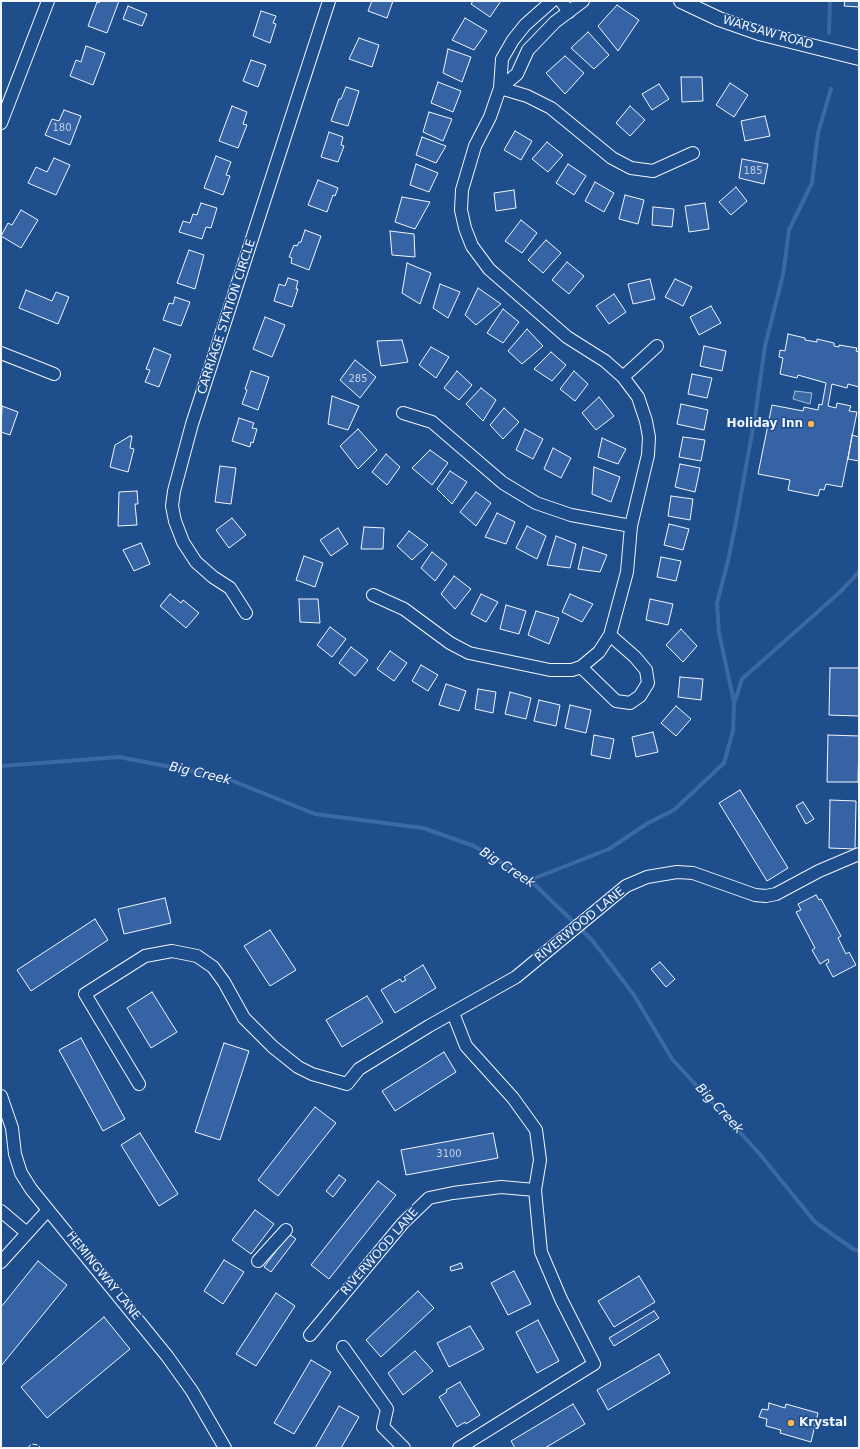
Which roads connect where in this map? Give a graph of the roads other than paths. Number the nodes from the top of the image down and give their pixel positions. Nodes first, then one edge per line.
1 (48, 1) edge
2 (329, 1) edge
3 (552, 1) edge
4 (562, 1) edge
5 (583, 1) edge
6 (681, 1) edge
7 (569, 12) junction
8 (533, 18) junction
9 (546, 32) junction
10 (859, 58) edge
11 (500, 88) junction
12 (1, 123) edge
13 (693, 153) dead end
14 (657, 346) dead end
15 (1, 353) edge
16 (54, 374) dead end
17 (623, 377) junction
18 (403, 413) dead end
19 (631, 526) junction
20 (373, 595) dead end
21 (246, 613) dead end
22 (610, 635) junction
23 (581, 666) junction
24 (859, 854) edge
25 (453, 1013) junction
26 (139, 1084) dead end
27 (1, 1096) edge
28 (535, 1190) junction
29 (48, 1210) junction
30 (1, 1211) edge
31 (286, 1230) dead end
32 (27, 1233) junction
33 (258, 1261) dead end
34 (1, 1262) edge
35 (310, 1334) dead end
36 (343, 1347) dead end
37 (225, 1448) edge
38 (404, 1448) edge
39 (459, 1448) edge

1 - 12 street
2 - 21 street, CARRIAGE STATION CIRCLE
3 - 8 street
4 - 7 street
5 - 7 street
6 - 10 street, WARSAW ROAD
7 - 9 street
8 - 9 street
8 - 11 street
9 - 11 street
11 - 13 street
11 - 17 street
14 - 17 street
15 - 16 street
17 - 19 street
18 - 19 street
19 - 22 street
20 - 23 street
22 - 23 street
22 - 23 street
24 - 25 street, RIVERWOOD LANE
25 - 26 street, RIVERWOOD LANE
25 - 28 street
27 - 29 street, HEMINGWAY LANE
28 - 35 street, RIVERWOOD LANE
28 - 39 street
29 - 32 street
29 - 37 street, HEMINGWAY LANE
30 - 32 street
31 - 33 street
32 - 34 street
36 - 38 street

